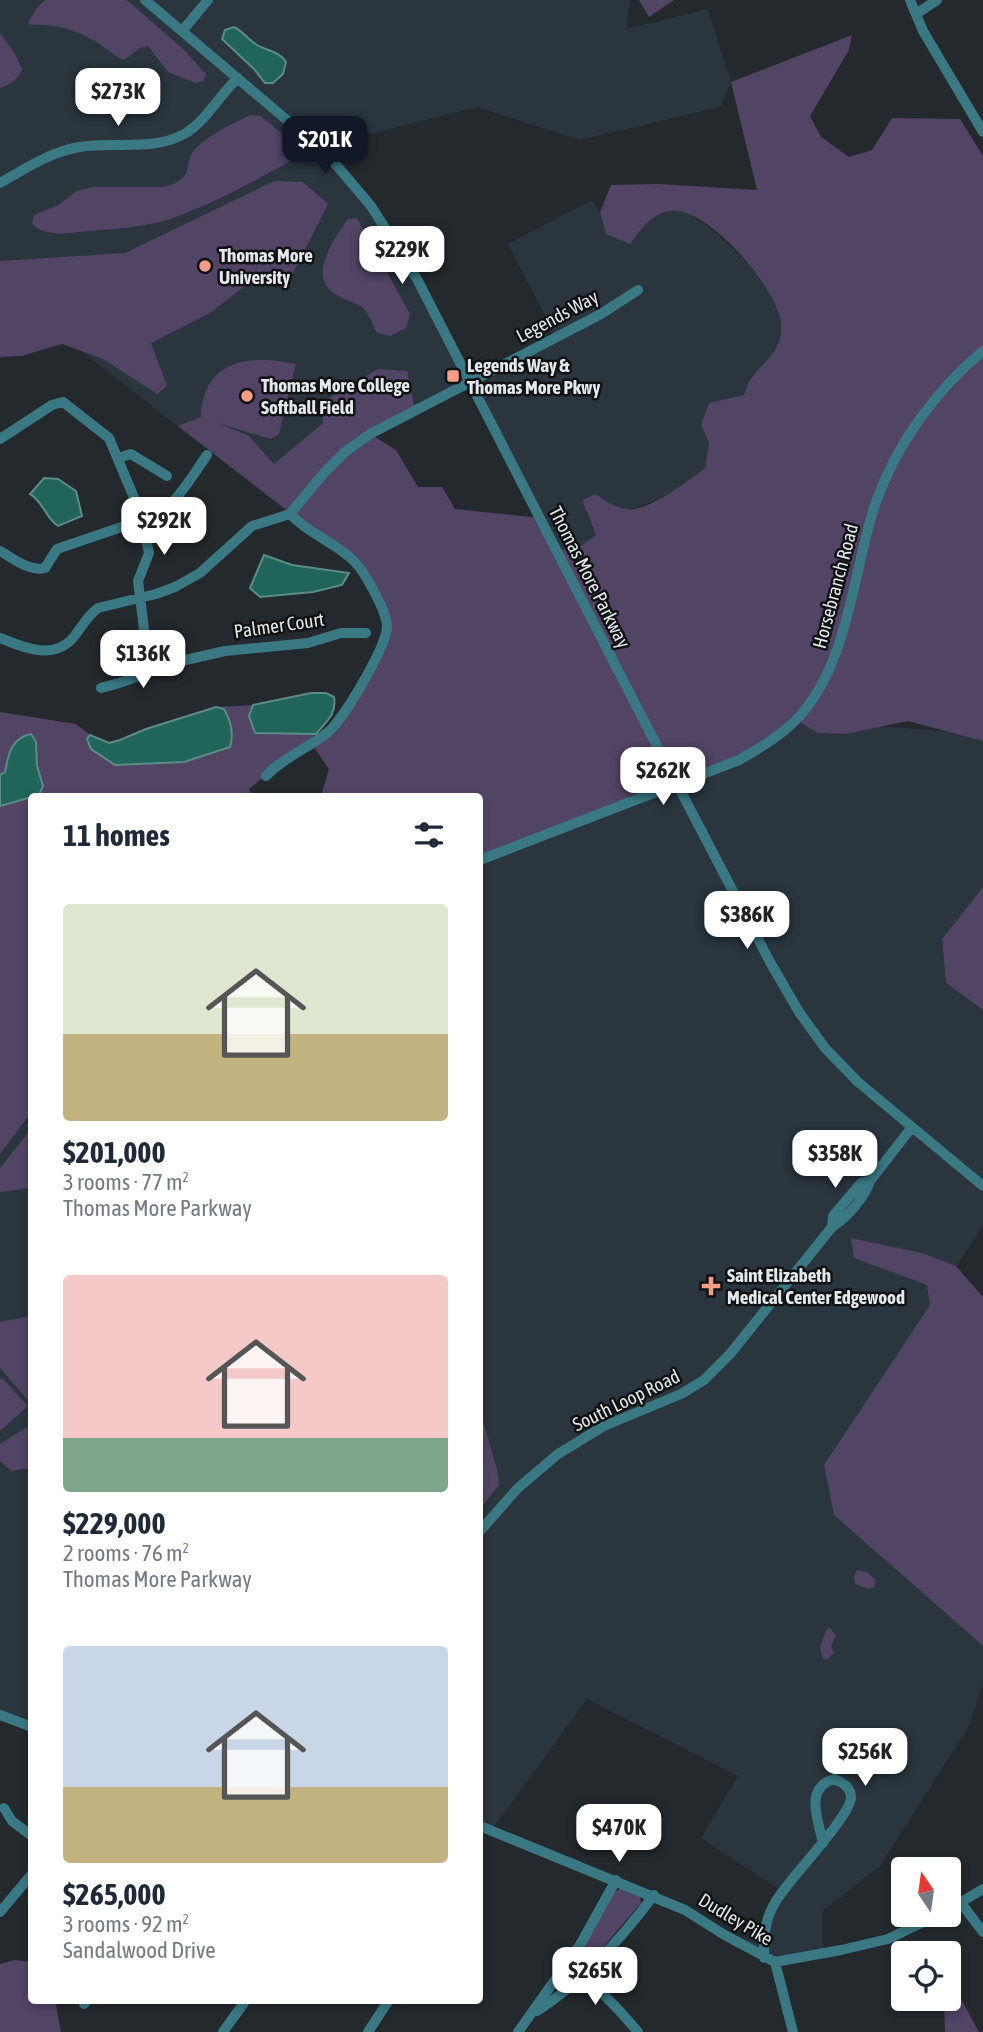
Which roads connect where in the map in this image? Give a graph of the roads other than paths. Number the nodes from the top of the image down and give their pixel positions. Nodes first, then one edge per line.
1 (145, 0) edge
2 (208, 0) edge
3 (910, 0) edge
4 (937, 0) edge
5 (916, 14) junction
6 (182, 31) junction
7 (238, 78) junction
8 (983, 132) edge
9 (0, 183) edge
10 (638, 290) dead end
11 (983, 351) edge
12 (469, 382) junction
13 (0, 439) edge
14 (207, 455) dead end
15 (118, 458) junction
16 (167, 477) dead end
17 (290, 514) junction
18 (142, 520) junction
19 (0, 551) edge
20 (141, 598) junction
21 (366, 633) dead end
22 (0, 638) edge
23 (159, 657) junction
24 (101, 688) dead end
25 (266, 776) dead end
26 (678, 784) junction
27 (483, 859) edge
28 (912, 1127) junction
29 (983, 1186) edge
30 (483, 1528) edge
31 (0, 1714) edge
32 (28, 1725) edge
33 (4, 1808) dead end
34 (483, 1827) edge
35 (28, 1833) edge
36 (822, 1843) junction
37 (28, 1879) edge
38 (616, 1880) junction
39 (983, 1889) edge
40 (654, 1895) junction
41 (961, 1903) joint
42 (0, 1912) edge
43 (913, 1927) edge
44 (764, 1933) junction
45 (983, 1933) edge
46 (739, 1943) junction
47 (764, 1958) junction
48 (775, 1962) junction
49 (565, 1966) junction
50 (582, 1976) junction
51 (243, 2004) edge
52 (386, 2004) edge
53 (532, 2015) junction
54 (226, 2028) edge
55 (239, 2032) edge
56 (368, 2032) edge
57 (518, 2032) edge
58 (638, 2032) edge
59 (793, 2032) edge

1 - 6 street, Thomas More Parkway
2 - 6 street
3 - 5 street
4 - 5 street
5 - 8 street
6 - 7 street, Thomas More Parkway
7 - 9 street
7 - 12 street, Thomas More Parkway
10 - 12 street, Legends Way
11 - 26 street, Horsebranch Road
12 - 17 street, Legends Way
12 - 26 street, Thomas More Parkway
13 - 15 street
14 - 18 street
15 - 16 street
15 - 18 street
17 - 20 street
17 - 25 street
18 - 19 street
18 - 20 street
20 - 22 street
20 - 23 street
21 - 23 street, Palmer Court
23 - 24 street
26 - 27 street, Horsebranch Road
26 - 28 street, Thomas More Parkway
28 - 29 street, Thomas More Parkway
28 - 30 street, South Loop Road
31 - 32 street
33 - 35 street
34 - 38 street, Dudley Pike
36 - 36 street
36 - 44 street
37 - 42 street
38 - 40 street, Dudley Pike
38 - 49 street
39 - 41 street
40 - 46 street, Dudley Pike
40 - 50 street
41 - 45 street
43 - 48 street, Dudley Pike
44 - 46 street
44 - 47 street
46 - 47 street, Dudley Pike
47 - 48 street, Dudley Pike
48 - 59 street
49 - 50 street
49 - 53 street
50 - 53 street
50 - 58 street
51 - 54 street
52 - 56 street
53 - 57 street
54 - 55 street

